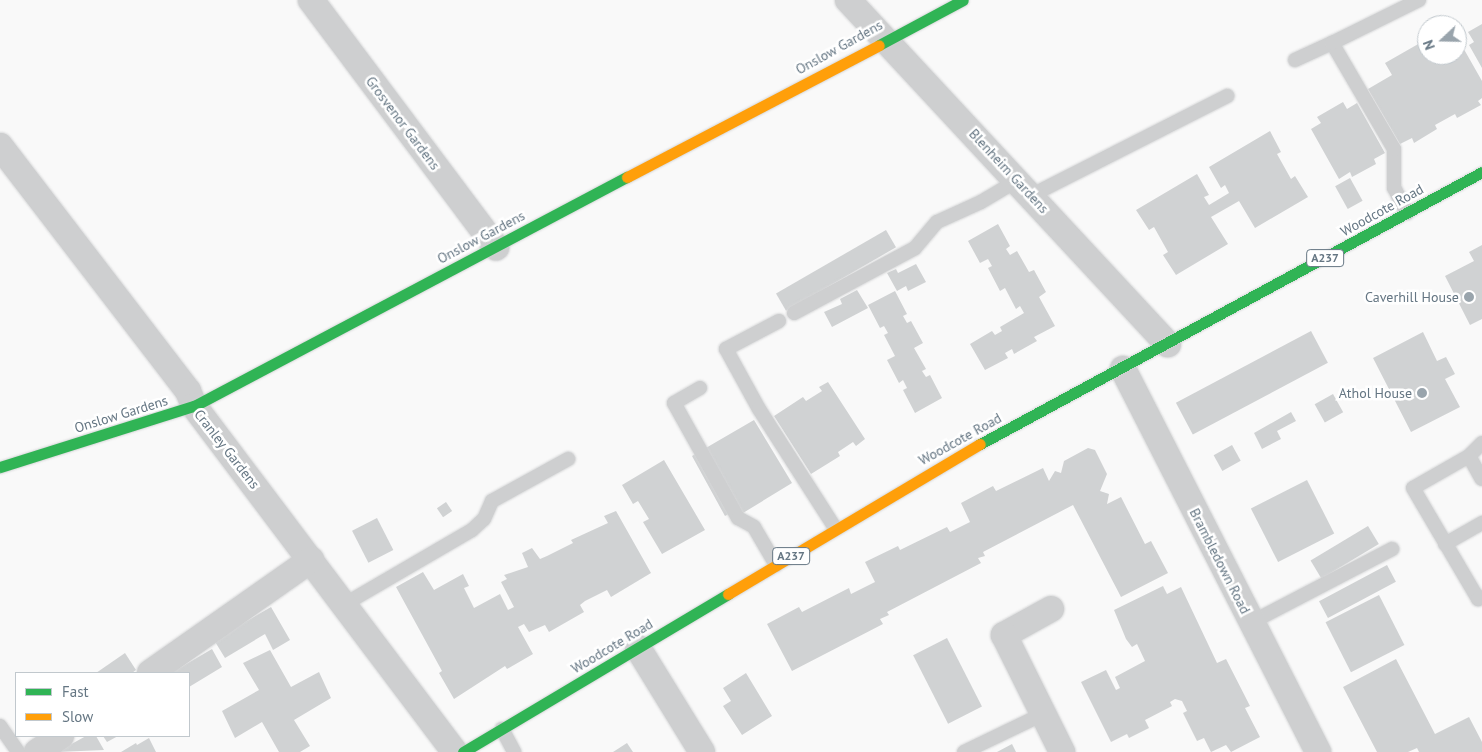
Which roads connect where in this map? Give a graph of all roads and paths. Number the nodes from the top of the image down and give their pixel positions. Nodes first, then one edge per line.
1 (311, 0) edge
2 (848, 0) edge
3 (963, 0) edge
4 (1419, 0) edge
5 (885, 39) junction
6 (1332, 43) junction
7 (1295, 60) dead end
8 (1227, 96) dead end
9 (0, 146) edge
10 (1482, 172) edge
11 (1025, 187) junction
12 (1407, 213) junction
13 (496, 247) junction
14 (794, 313) dead end
15 (779, 321) dead end
16 (1168, 344) junction
17 (1123, 369) junction
18 (700, 388) dead end
19 (194, 406) junction
20 (1482, 443) edge
21 (1469, 456) junction
22 (568, 460) dead end
23 (0, 467) edge
24 (1482, 479) edge
25 (1482, 523) edge
26 (835, 528) junction
27 (1446, 544) junction
28 (1392, 549) dead end
29 (311, 560) junction
30 (776, 565) junction
31 (1482, 597) edge
32 (346, 604) junction
33 (1051, 609) dead end
34 (1252, 622) junction
35 (638, 648) junction
36 (151, 672) edge
37 (1043, 714) junction
38 (0, 726) edge
39 (502, 729) junction
40 (59, 737) edge
41 (1310, 750) edge
42 (18, 752) edge
43 (37, 752) edge
44 (455, 752) edge
45 (463, 752) edge
46 (514, 752) edge
47 (702, 752) edge
48 (964, 752) edge
49 (1062, 752) edge

1 - 13 street, Grosvenor Gardens
2 - 5 street, Blenheim Gardens
3 - 5 main road, Onslow Gardens
4 - 6 lane
5 - 11 street, Blenheim Gardens
5 - 13 main road, Onslow Gardens
6 - 7 lane
6 - 12 lane
8 - 11 lane
9 - 19 street, Cranley Gardens
10 - 12 main road, Woodcote Road / A237
11 - 14 lane
11 - 16 street, Blenheim Gardens
12 - 16 main road, Woodcote Road / A237
13 - 19 main road, Onslow Gardens
15 - 26 lane
16 - 17 main road, Woodcote Road / A237
17 - 26 main road, Woodcote Road / A237
17 - 34 street, Brambledown Road
18 - 30 lane
19 - 23 main road, Onslow Gardens
19 - 29 street, Cranley Gardens
20 - 21 lane
21 - 24 lane
21 - 27 lane
22 - 32 lane
25 - 27 lane
26 - 30 main road, Woodcote Road / A237
27 - 31 lane
28 - 34 lane
29 - 32 street, Cranley Gardens
29 - 36 street
30 - 35 main road, Woodcote Road / A237
32 - 44 street, Cranley Gardens
33 - 37 street
34 - 41 street, Brambledown Road
35 - 39 main road, Woodcote Road / A237
35 - 47 street
37 - 48 lane
37 - 49 street
38 - 42 lane
39 - 45 main road, Woodcote Road / A237
39 - 46 lane
40 - 43 street

